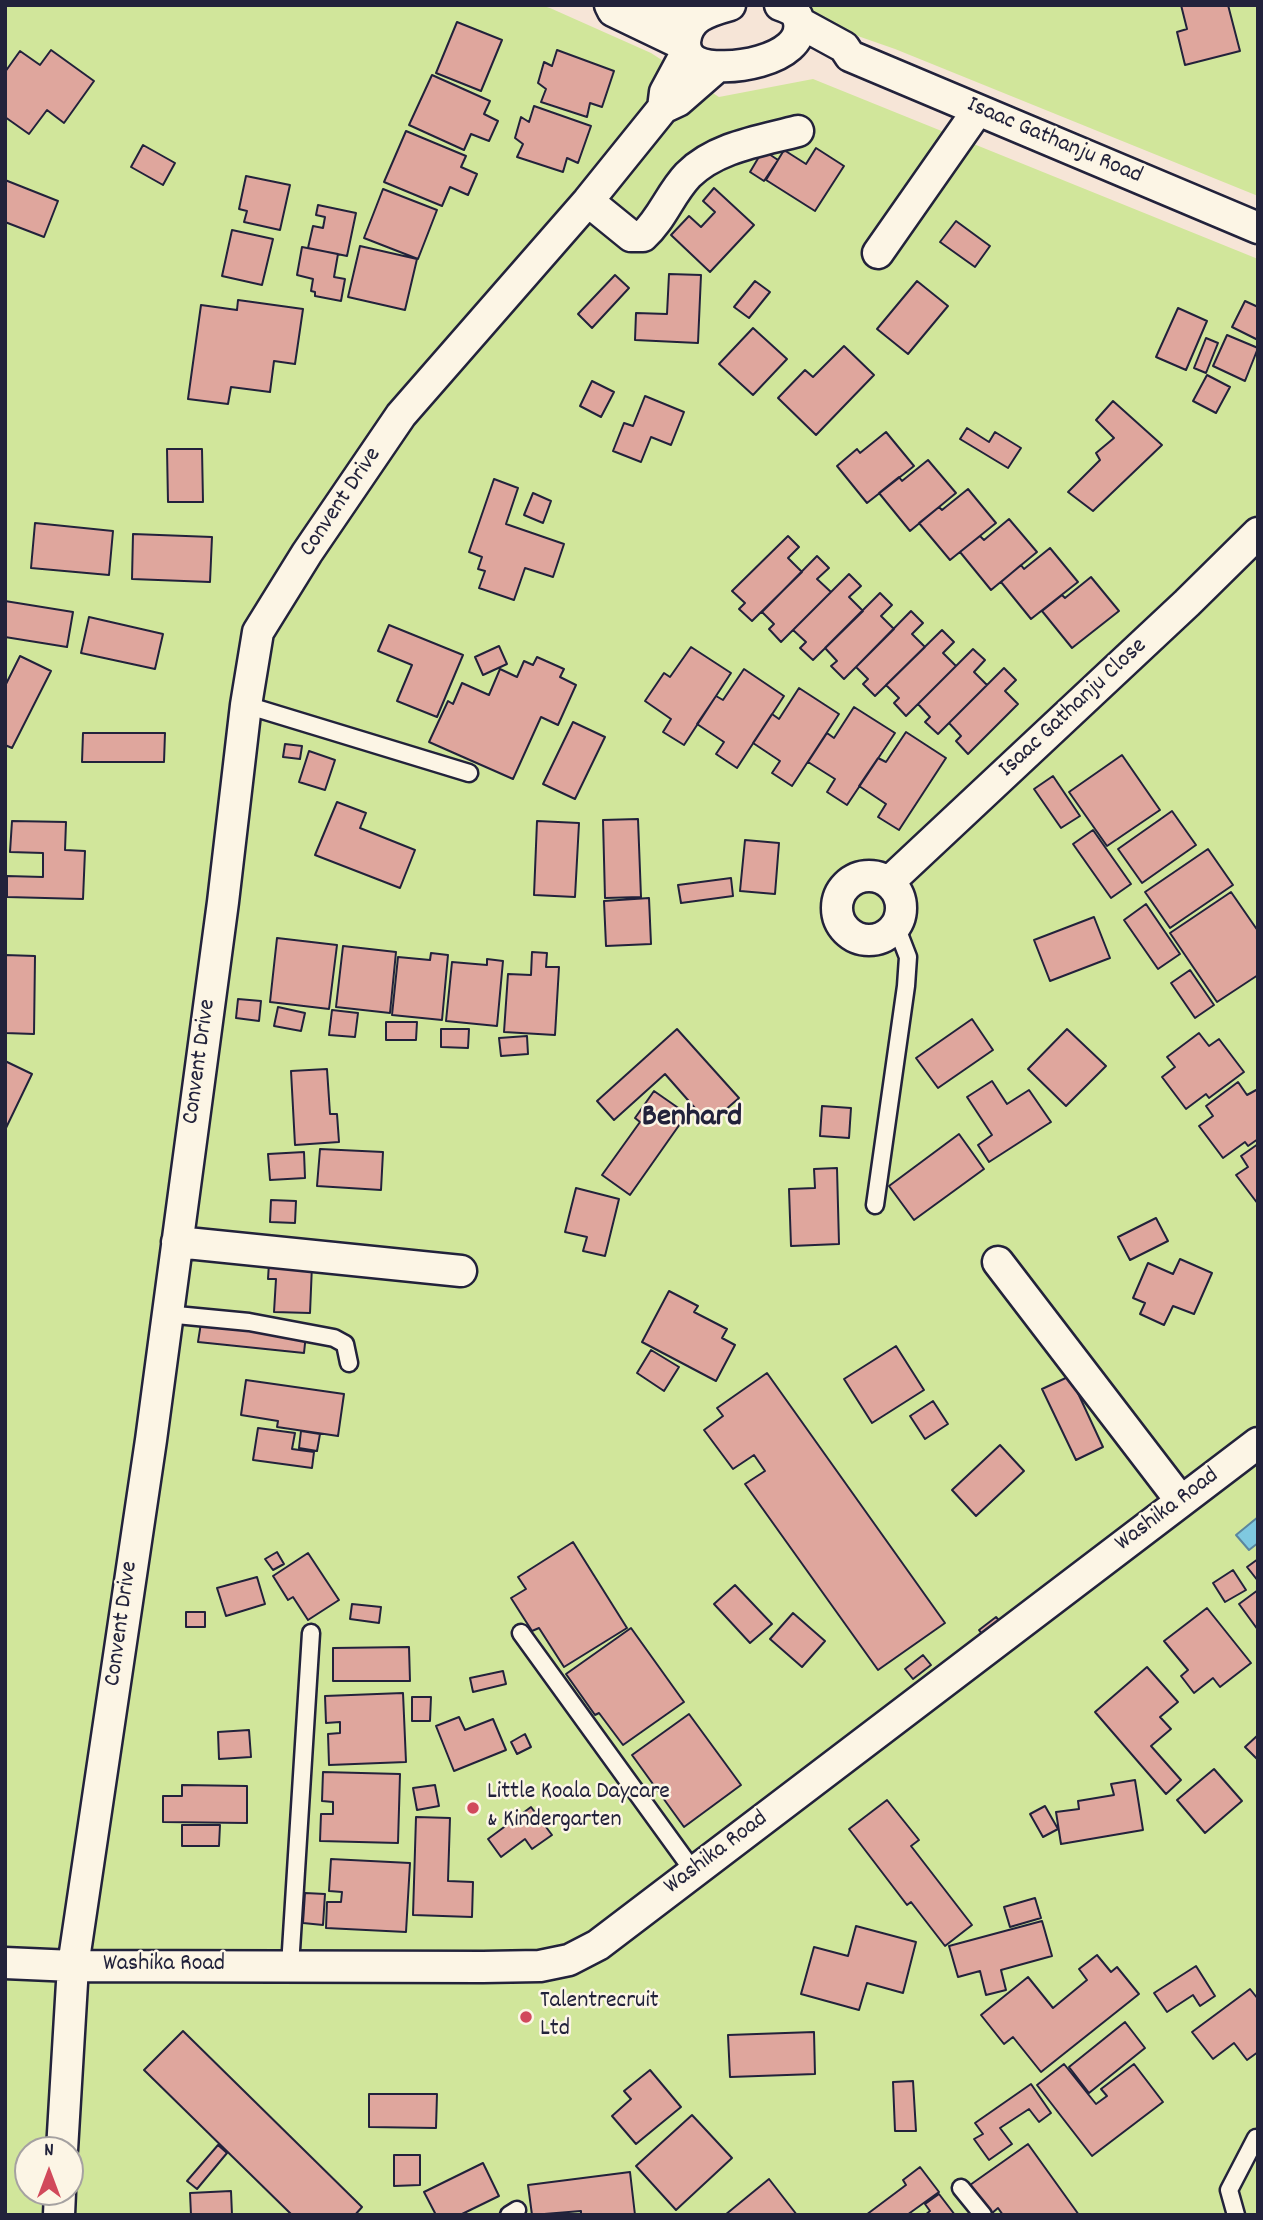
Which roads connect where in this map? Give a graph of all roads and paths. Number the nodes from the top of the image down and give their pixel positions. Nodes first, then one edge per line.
1 (610, 5) edge
2 (645, 5) edge
3 (730, 5) edge
4 (698, 18) junction
5 (795, 19) edge
6 (685, 49) junction
7 (717, 67) junction
8 (663, 108) junction
9 (978, 110) junction
10 (797, 131) dead end
11 (588, 201) junction
12 (1258, 228) edge
13 (878, 253) dead end
14 (1258, 533) edge
15 (246, 705) junction
16 (469, 774) dead end
17 (889, 883) junction
18 (896, 926) junction
19 (876, 1205) dead end
20 (177, 1241) junction
21 (998, 1262) dead end
22 (461, 1271) dead end
23 (166, 1314) junction
24 (349, 1363) dead end
25 (1258, 1443) edge
26 (1181, 1501) junction
27 (311, 1633) dead end
28 (521, 1633) dead end
29 (694, 1872) junction
30 (5, 1963) edge
31 (73, 1966) junction
32 (289, 1966) junction
33 (63, 2136) edge
34 (1255, 2138) dead end
35 (961, 2188) dead end
36 (984, 2215) edge
37 (1236, 2215) edge

1 - 6 street
2 - 4 street
3 - 4 street
4 - 6 street, Convent Drive
5 - 7 street
5 - 9 street, Isaac Gathanju Road
6 - 7 street
6 - 8 street, Convent Drive
7 - 8 street, Convent Drive
8 - 11 street, Convent Drive
9 - 12 street, Isaac Gathanju Road
9 - 13 street
10 - 11 street
11 - 15 street, Convent Drive
14 - 17 street, Isaac Gathanju Close
15 - 16 lane
15 - 20 street, Convent Drive
17 - 18 street
17 - 18 street
18 - 19 lane
20 - 22 street
20 - 23 street, Convent Drive
21 - 26 street
23 - 24 lane
23 - 31 street, Convent Drive
25 - 26 street, Washika Road
26 - 29 street, Washika Road
27 - 32 lane
28 - 29 lane
29 - 32 street, Washika Road
30 - 31 street, Washika Road
31 - 32 street, Washika Road
31 - 33 street, Convent Drive
34 - 37 lane
35 - 36 lane

